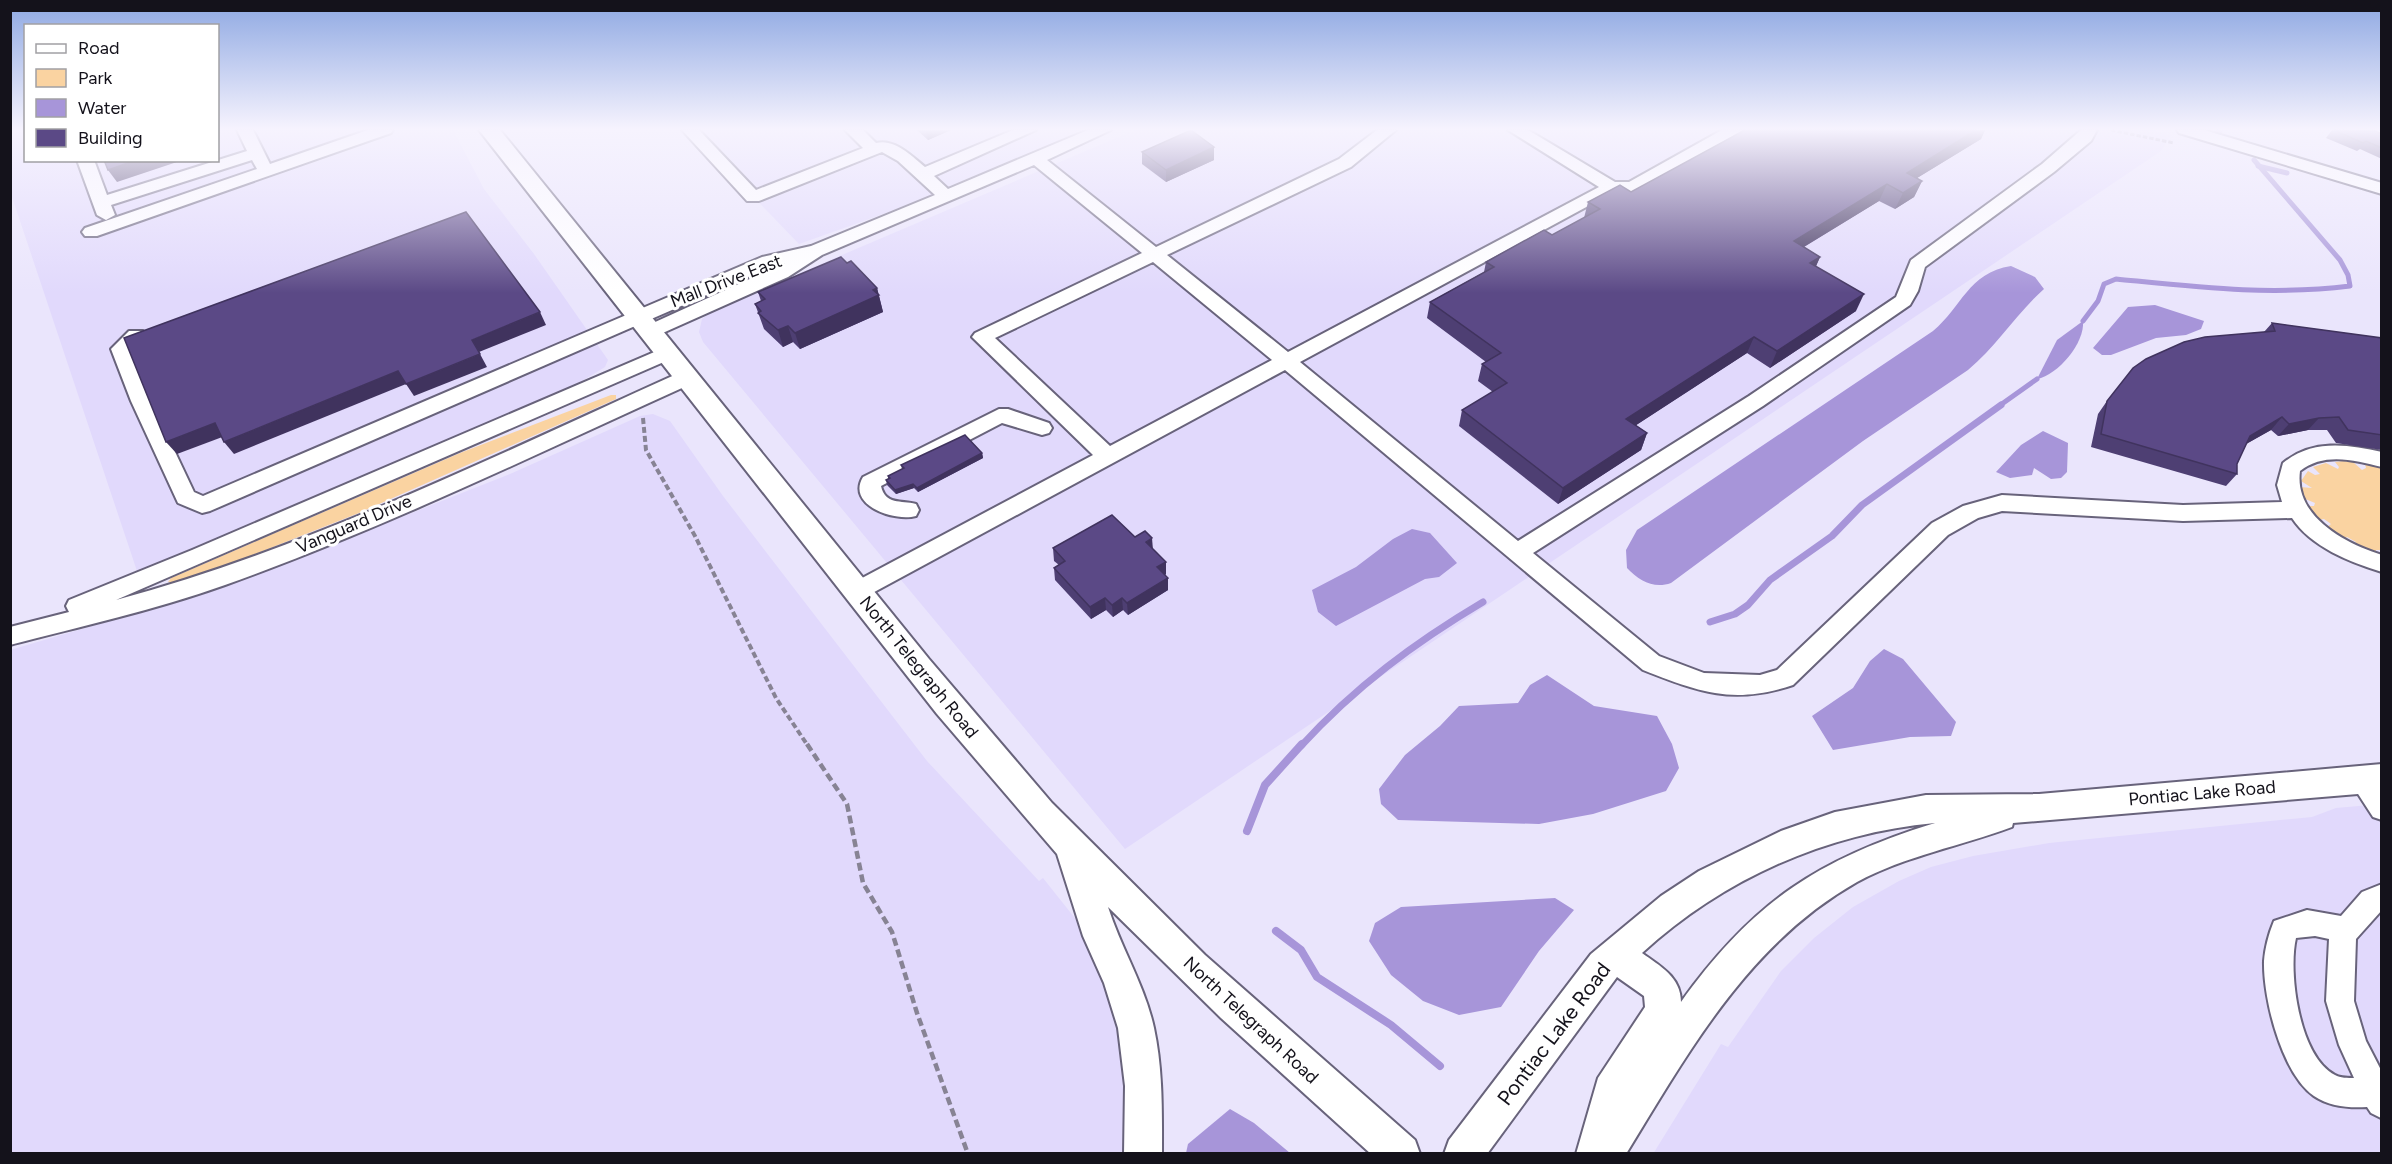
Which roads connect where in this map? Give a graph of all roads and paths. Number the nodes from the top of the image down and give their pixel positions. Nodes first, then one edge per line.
1 (94, 184) edge
2 (159, 184) edge
3 (228, 184) edge
4 (532, 184) edge
5 (741, 184) edge
6 (786, 184) edge
7 (934, 184) edge
8 (977, 184) edge
9 (1078, 184) edge
10 (1300, 184) edge
11 (1605, 184) edge
12 (1637, 184) edge
13 (2026, 184) edge
14 (2366, 184) edge
15 (1611, 188) junction
16 (2382, 189) edge
17 (947, 197) junction
18 (101, 203) junction
19 (110, 225) junction
20 (91, 232) dead end
21 (1154, 254) junction
22 (643, 324) junction
23 (136, 335) edge
24 (666, 353) junction
25 (1285, 360) junction
26 (686, 378) junction
27 (643, 417) dead end
28 (1042, 428) dead end
29 (1107, 456) junction
30 (2382, 460) edge
31 (908, 510) dead end
32 (2297, 510) junction
33 (1517, 552) junction
34 (2382, 564) edge
35 (856, 591) junction
36 (10, 634) edge
37 (2372, 779) edge
38 (2022, 809) junction
39 (2382, 809) edge
40 (1072, 847) junction
41 (2382, 896) edge
42 (2346, 930) junction
43 (1615, 955) junction
44 (2379, 1098) edge
45 (968, 1154) edge
46 (1143, 1154) edge
47 (1401, 1154) edge
48 (1463, 1154) edge
49 (1594, 1154) edge
50 (1604, 1154) edge

1 - 18 street
2 - 18 street
3 - 19 street
4 - 22 main road, North Telegraph Road
5 - 6 street
7 - 17 street
8 - 17 street, Mall Drive East
9 - 21 street
10 - 21 street
11 - 15 street
12 - 15 street
13 - 33 street
14 - 16 street
15 - 25 street
17 - 22 street, Mall Drive East
18 - 19 street
19 - 20 street
21 - 25 street
21 - 29 street
22 - 23 street, Mall Drive East
22 - 24 main road, North Telegraph Road
24 - 26 main road, North Telegraph Road
24 - 36 street, Vanguard Drive
25 - 29 street
25 - 33 street
26 - 35 main road, North Telegraph Road
26 - 36 street, Vanguard Drive
27 - 45 path
28 - 31 street
29 - 35 street
30 - 32 street
32 - 33 street
32 - 34 street
35 - 40 main road, North Telegraph Road
37 - 38 main road, Pontiac Lake Road
37 - 39 street
38 - 43 main road, Pontiac Lake Road
38 - 50 main road, Pontiac Lake Road
40 - 46 main road
40 - 47 main road, North Telegraph Road
41 - 42 street
42 - 44 street
42 - 44 street
43 - 48 main road, Pontiac Lake Road
43 - 49 main road

